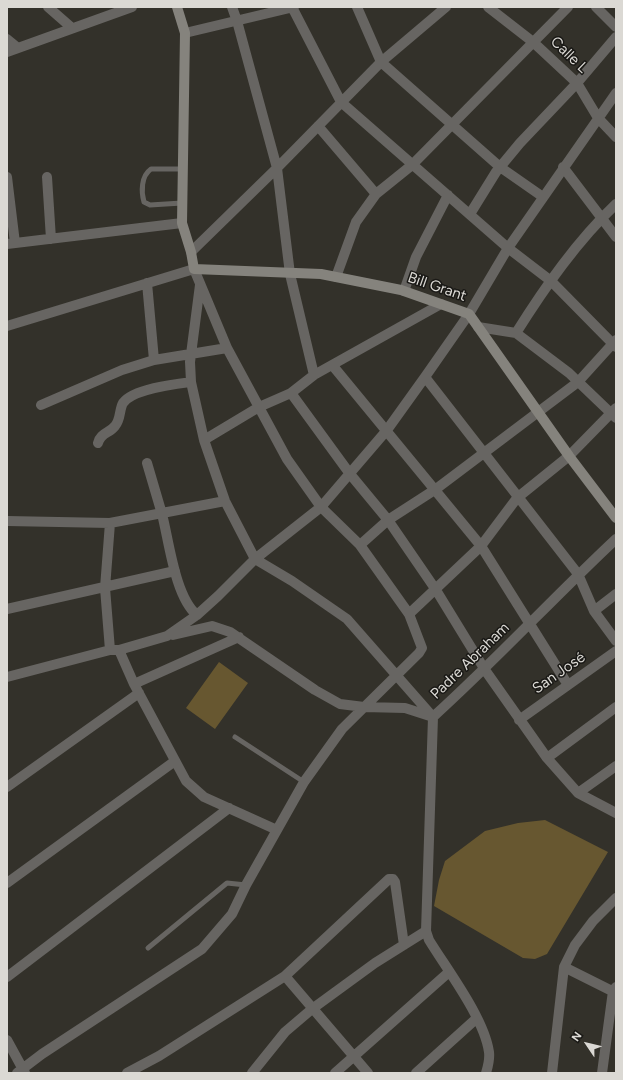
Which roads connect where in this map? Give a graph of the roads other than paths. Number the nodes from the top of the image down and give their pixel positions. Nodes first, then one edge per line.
1 (48, 7) edge
2 (132, 7) edge
3 (177, 7) edge
4 (232, 7) edge
5 (293, 7) edge
6 (356, 7) edge
7 (446, 7) edge
8 (488, 7) edge
9 (568, 7) edge
10 (596, 7) edge
11 (237, 21) junction
12 (616, 27) edge
13 (72, 28) junction
14 (185, 33) junction
15 (616, 38) edge
16 (7, 39) edge
17 (533, 42) junction
18 (18, 48) junction
19 (7, 52) edge
20 (381, 62) junction
21 (578, 83) junction
22 (616, 93) edge
23 (341, 102) junction
24 (598, 118) junction
25 (452, 123) junction
26 (318, 126) junction
27 (616, 136) edge
28 (412, 165) junction
29 (500, 167) junction
30 (563, 167) junction
31 (277, 168) junction
32 (183, 169) junction
33 (7, 177) edge
34 (47, 177) dead end
35 (376, 194) junction
36 (448, 195) junction
37 (543, 197) junction
38 (182, 203) junction
39 (616, 204) edge
40 (470, 214) junction
41 (601, 218) junction
42 (182, 223) junction
43 (616, 237) edge
44 (51, 239) junction
45 (11, 244) edge
46 (508, 248) junction
47 (191, 252) junction
48 (194, 269) junction
49 (290, 274) junction
50 (336, 277) junction
51 (550, 281) junction
52 (147, 283) junction
53 (200, 285) junction
54 (404, 291) junction
55 (441, 304) junction
56 (469, 314) junction
57 (7, 326) edge
58 (478, 327) junction
59 (516, 333) junction
60 (615, 343) edge
61 (227, 348) junction
62 (191, 355) junction
63 (154, 360) junction
64 (333, 366) junction
65 (314, 375) junction
66 (425, 377) junction
67 (191, 382) junction
68 (578, 382) junction
69 (291, 393) junction
70 (41, 406) dead end
71 (259, 407) junction
72 (539, 412) junction
73 (615, 413) edge
74 (387, 430) junction
75 (204, 440) junction
76 (98, 443) dead end
77 (484, 452) junction
78 (570, 456) junction
79 (147, 463) dead end
80 (350, 474) junction
81 (436, 489) junction
82 (518, 498) junction
83 (225, 501) junction
84 (321, 507) junction
85 (162, 514) junction
86 (616, 518) edge
87 (388, 520) junction
88 (7, 521) edge
89 (110, 523) junction
90 (616, 539) edge
91 (360, 545) junction
92 (481, 546) junction
93 (255, 559) junction
94 (175, 571) junction
95 (578, 574) junction
96 (105, 588) junction
97 (436, 590) junction
98 (616, 594) edge
99 (7, 609) edge
100 (594, 611) junction
101 (409, 614) junction
102 (197, 615) junction
103 (530, 623) junction
104 (167, 636) junction
105 (239, 637) junction
106 (616, 641) edge
107 (114, 650) junction
108 (616, 651) edge
109 (485, 670) junction
110 (396, 675) junction
111 (7, 676) edge
112 (568, 684) junction
113 (136, 689) junction
114 (616, 707) edge
115 (364, 708) junction
116 (433, 717) junction
117 (519, 720) junction
118 (235, 737) dead end
119 (547, 758) junction
120 (175, 761) junction
121 (616, 766) edge
122 (304, 782) junction
123 (7, 788) edge
124 (578, 793) junction
125 (229, 808) junction
126 (616, 814) edge
127 (277, 830) junction
128 (7, 883) edge
129 (246, 885) junction
130 (616, 898) edge
131 (426, 931) junction
132 (404, 945) junction
133 (148, 948) dead end
134 (564, 967) junction
135 (449, 972) junction
136 (285, 976) junction
137 (7, 977) edge
138 (615, 990) edge
139 (312, 1009) junction
140 (477, 1018) junction
141 (7, 1040) edge
142 (354, 1057) junction
143 (22, 1071) edge
144 (127, 1073) edge
145 (252, 1073) edge
146 (335, 1073) edge
147 (368, 1073) edge
148 (416, 1073) edge
149 (486, 1073) edge
150 (552, 1073) edge
151 (602, 1073) edge

1 - 13 street
2 - 13 street
3 - 14 street
4 - 11 street
5 - 11 street
5 - 23 street
6 - 20 street
7 - 20 street
8 - 17 street, Calle L
9 - 17 street
10 - 12 street
11 - 14 street
11 - 31 street
13 - 18 street
14 - 32 street
15 - 21 street
16 - 18 street
17 - 21 street, Calle L
17 - 25 street
18 - 19 street
20 - 23 street
20 - 25 street
21 - 24 street, Calle L
21 - 29 street
22 - 24 street
23 - 26 street
23 - 28 street
24 - 27 street, Calle L
24 - 30 street
25 - 28 street
25 - 29 street
26 - 31 street
26 - 35 street
28 - 35 street
28 - 36 street
29 - 37 street
29 - 40 street
30 - 37 street
30 - 41 street
31 - 47 street
31 - 49 street
32 - 38 street
32 - 38 lane
33 - 45 street
34 - 44 street
35 - 50 street
36 - 40 street
36 - 54 street
37 - 46 street
38 - 42 street
39 - 41 street
40 - 46 street
41 - 43 street
41 - 51 street
42 - 44 street
42 - 47 street
44 - 45 street
46 - 51 street
46 - 56 street
47 - 48 street
48 - 49 street, Bill Grant
48 - 52 street
48 - 53 street
49 - 50 street, Bill Grant
49 - 65 street
50 - 54 street, Bill Grant
51 - 59 street
51 - 60 street
52 - 57 street
52 - 63 street
53 - 61 street
53 - 62 street
54 - 55 street, Bill Grant
55 - 56 street, Bill Grant
55 - 64 street
56 - 58 street, Bill Grant
56 - 66 street
58 - 59 street
58 - 72 street, Bill Grant
59 - 68 street
60 - 68 street
61 - 62 street
61 - 71 street
62 - 63 street
62 - 67 street
63 - 70 street
64 - 65 street
64 - 74 street
65 - 69 street
66 - 74 street
66 - 77 street
67 - 75 street
67 - 76 street
68 - 72 street
68 - 73 street
69 - 71 street
69 - 80 street
71 - 75 street
71 - 84 street
72 - 77 street
72 - 78 street, Bill Grant
73 - 78 street
74 - 80 street
74 - 81 street
75 - 83 street
77 - 81 street
77 - 82 street
78 - 82 street
78 - 86 street, Bill Grant
79 - 85 street
80 - 84 street
80 - 87 street
81 - 87 street
81 - 92 street
82 - 92 street
82 - 95 street
83 - 85 street
83 - 93 street
84 - 91 street
84 - 93 street
85 - 89 street
85 - 94 street
87 - 91 street
87 - 97 street
88 - 89 street
89 - 96 street
90 - 95 street, Padre Abraham
91 - 101 street
92 - 97 street
92 - 103 street
93 - 102 street
93 - 110 street
94 - 96 street
94 - 102 street
95 - 100 street
95 - 103 street, Padre Abraham
96 - 99 street
96 - 107 street
97 - 101 street
97 - 109 street
98 - 100 street
100 - 106 street
101 - 110 street
102 - 104 street
103 - 109 street, Padre Abraham
103 - 112 street
104 - 105 street, Padre Abraham
104 - 107 street, Padre Abraham
105 - 113 street
105 - 115 street, Padre Abraham
107 - 111 street, Padre Abraham
107 - 113 street
108 - 112 street, San José
109 - 116 street, Padre Abraham
109 - 117 street
110 - 115 street
110 - 116 street
112 - 117 street, San José
113 - 120 street
113 - 123 street
114 - 119 street
115 - 116 street, Padre Abraham
115 - 122 street
116 - 131 street
117 - 119 street
118 - 122 lane
119 - 124 street
120 - 125 street
120 - 128 street
121 - 124 street
122 - 127 street
124 - 126 street
125 - 127 street
125 - 137 street
127 - 129 street
129 - 133 lane
129 - 143 street
130 - 134 street
131 - 132 street
131 - 135 street
132 - 136 street
132 - 139 street
134 - 138 street
134 - 150 street
135 - 140 street
135 - 142 street
136 - 139 street
136 - 144 street
138 - 151 street
139 - 142 street
139 - 145 street
140 - 148 street
140 - 149 street
141 - 143 street
142 - 146 street
142 - 147 street

